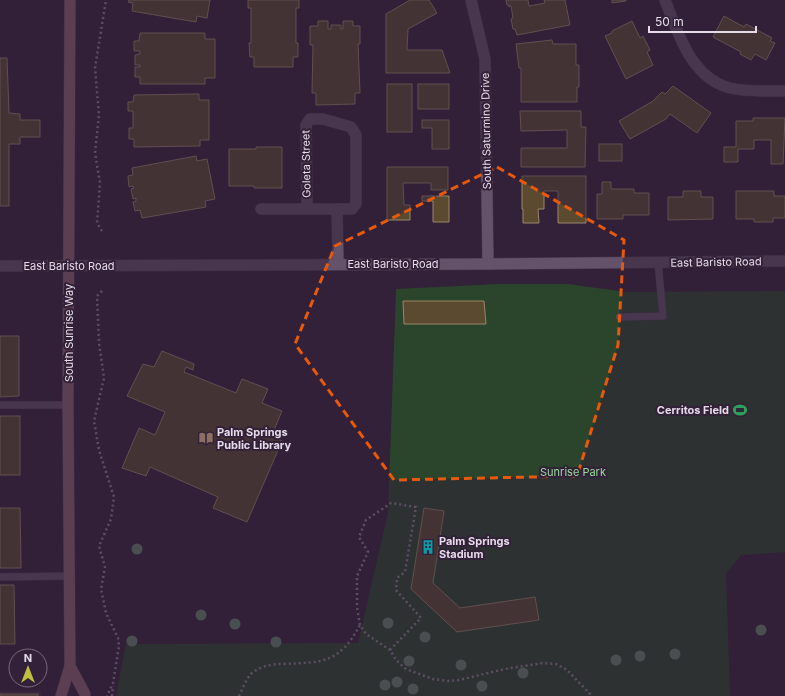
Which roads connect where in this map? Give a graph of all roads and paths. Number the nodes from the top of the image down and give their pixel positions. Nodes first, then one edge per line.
1 (70, 0) edge
2 (106, 0) edge
3 (471, 0) edge
4 (665, 0) edge
5 (785, 92) edge
6 (261, 209) dead end
7 (307, 209) junction
8 (337, 209) junction
9 (102, 231) dead end
10 (785, 261) edge
11 (658, 262) junction
12 (338, 264) junction
13 (488, 264) junction
14 (0, 266) edge
15 (69, 266) junction
16 (102, 291) dead end
17 (620, 317) dead end
18 (0, 405) edge
19 (68, 405) junction
20 (70, 576) junction
21 (0, 577) edge
22 (360, 625) junction
23 (390, 650) junction
24 (70, 666) junction
25 (113, 683) junction
26 (61, 696) edge
27 (85, 696) edge
28 (107, 696) edge
29 (112, 696) edge
30 (239, 696) edge
31 (592, 696) edge

1 - 15 main road, South Sunrise Way
2 - 9 path
3 - 13 street, South Saturmino Drive
4 - 5 street
6 - 7 street, Goleta Street
7 - 8 street, Goleta Street
7 - 8 street, Goleta Street
8 - 12 street
10 - 11 street, East Baristo Road
11 - 13 street, East Baristo Road
11 - 17 lane
12 - 13 street, East Baristo Road
12 - 15 street, East Baristo Road
14 - 15 street, East Baristo Road
15 - 19 main road, South Sunrise Way
16 - 25 path
18 - 19 lane
19 - 20 main road, South Sunrise Way
20 - 21 lane
20 - 24 main road, South Sunrise Way
22 - 23 path
22 - 23 path
22 - 30 path
23 - 31 path
24 - 26 main road, South Sunrise Way
24 - 27 main road, South Sunrise Way
25 - 28 path
25 - 29 path

